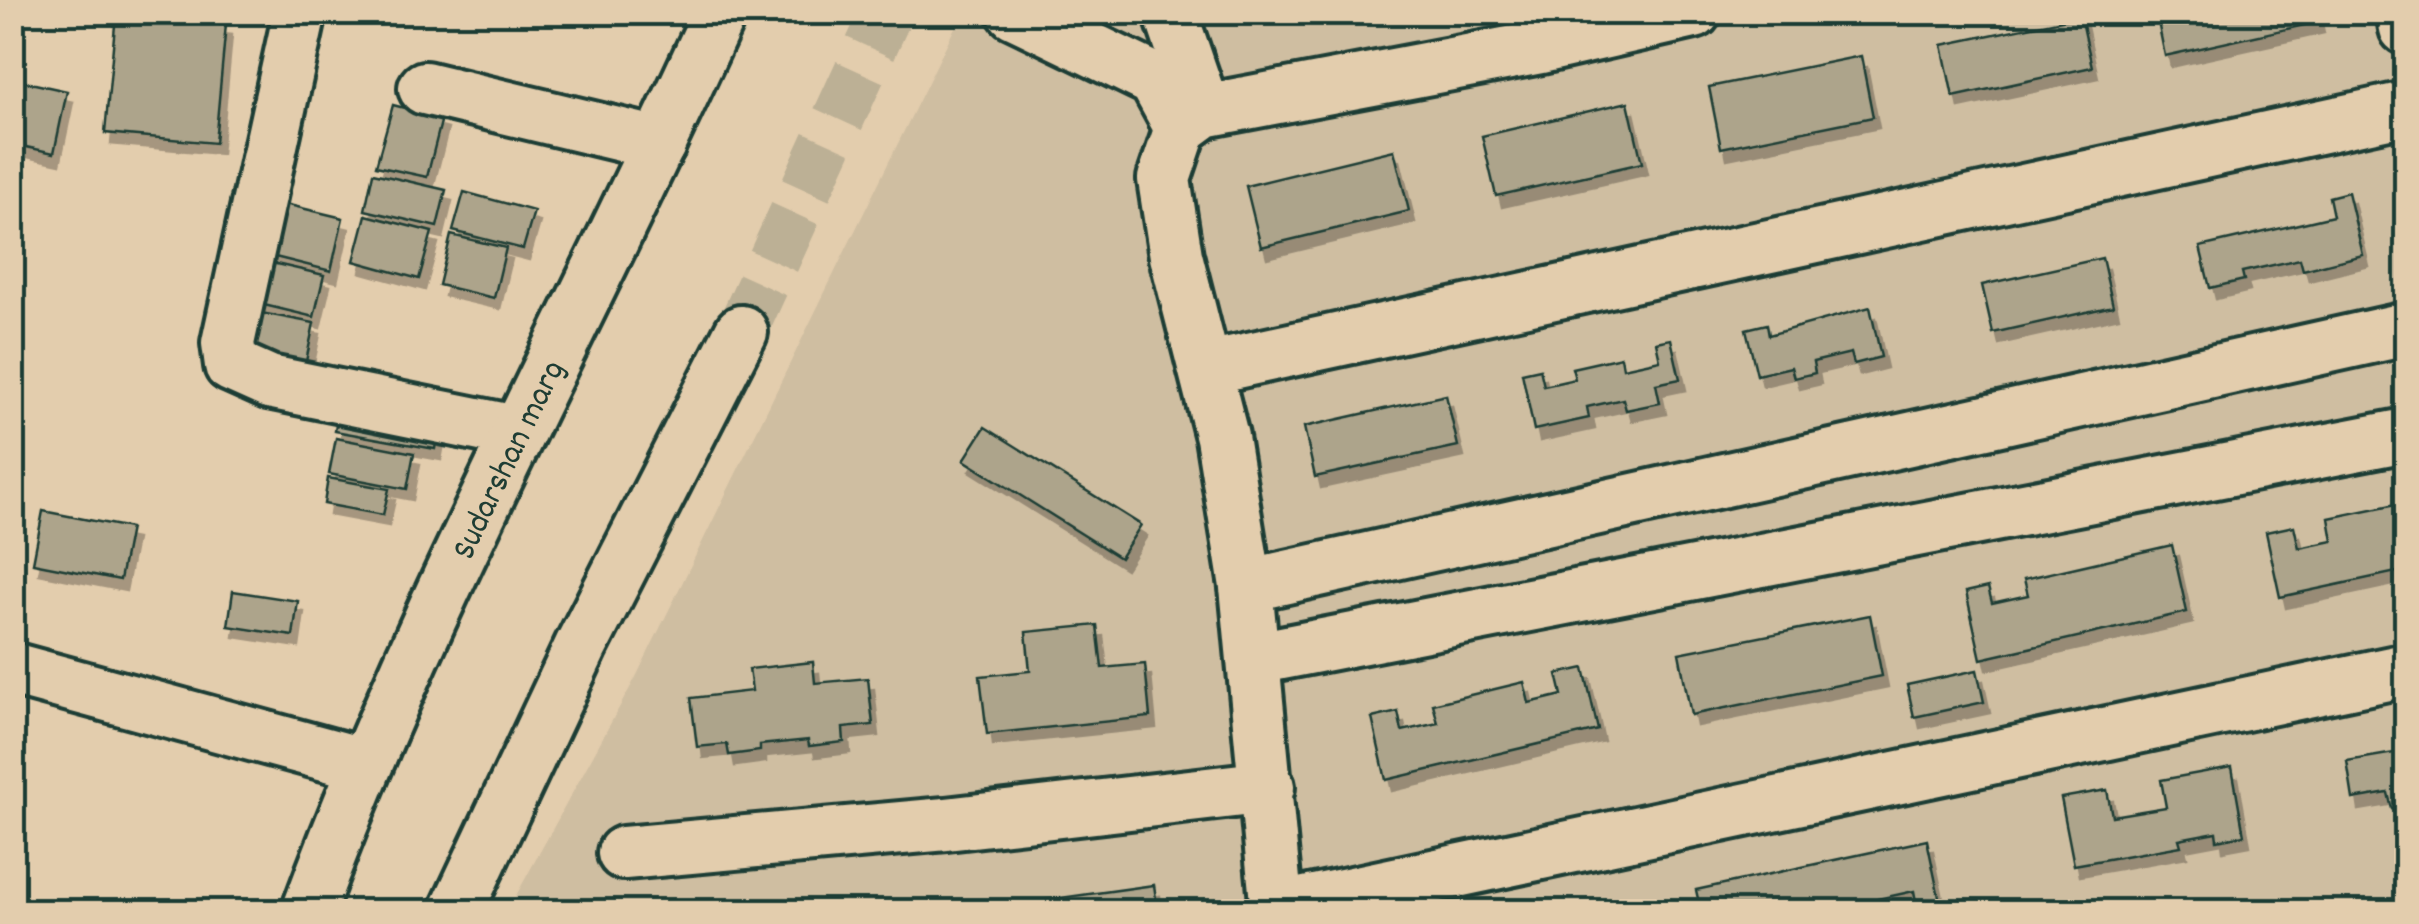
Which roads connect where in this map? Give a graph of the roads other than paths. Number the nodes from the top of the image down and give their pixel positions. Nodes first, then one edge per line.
1 (300, 12) edge
2 (720, 12) edge
3 (1014, 12) edge
4 (1170, 12) edge
5 (1594, 12) edge
6 (1694, 12) edge
7 (2403, 12) edge
8 (2406, 28) edge
9 (1541, 47) junction
10 (425, 88) dead end
11 (2406, 108) edge
12 (1192, 119) junction
13 (658, 144) junction
14 (2406, 329) edge
15 (741, 332) tunnel mouth
16 (1208, 368) junction
17 (516, 432) junction
18 (2406, 435) edge
19 (1246, 586) junction
20 (1256, 658) junction
21 (12, 669) edge
22 (2406, 670) edge
23 (362, 764) junction
24 (1268, 787) junction
25 (624, 852) dead end
26 (1277, 910) edge
27 (308, 912) edge
28 (456, 912) edge

1 - 17 street
2 - 13 street, Sudarshan marg
3 - 12 street
4 - 12 street
5 - 9 street
6 - 9 street
7 - 8 street
9 - 12 street
10 - 13 street
11 - 16 street
12 - 16 street
13 - 17 street, Sudarshan marg
14 - 19 street
15 - 28 street
16 - 19 street
17 - 23 street, Sudarshan marg
18 - 20 street
19 - 20 street
20 - 24 street
21 - 23 street
22 - 26 street
23 - 27 street, Sudarshan marg
24 - 25 street
24 - 26 street

